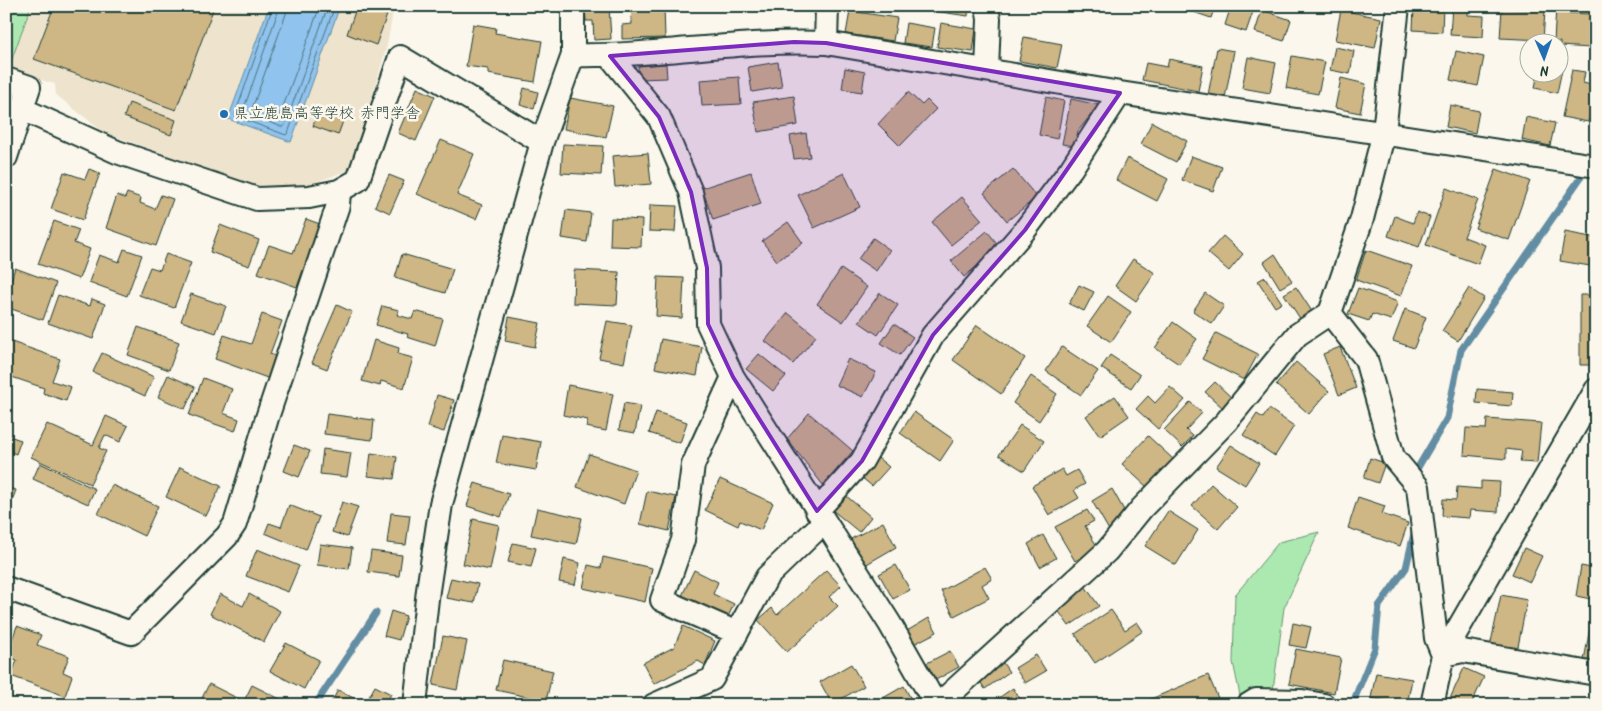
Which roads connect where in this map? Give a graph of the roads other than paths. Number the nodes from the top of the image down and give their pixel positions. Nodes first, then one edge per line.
1 (573, 6) edge
2 (827, 6) edge
3 (987, 6) edge
4 (1398, 6) edge
5 (826, 43) junction
6 (572, 55) junction
7 (610, 56) junction
8 (988, 70) junction
9 (6, 79) edge
10 (1120, 93) junction
11 (22, 109) junction
12 (1384, 132) junction
13 (542, 142) junction
14 (6, 157) edge
15 (1596, 166) edge
16 (339, 191) junction
17 (1330, 313) junction
18 (733, 376) junction
19 (1596, 390) edge
20 (821, 516) junction
21 (6, 588) edge
22 (738, 633) junction
23 (1443, 655) junction
24 (1596, 674) edge
25 (415, 705) edge
26 (654, 705) edge
27 (937, 705) edge
28 (1248, 705) edge
29 (1324, 705) edge
30 (1432, 705) edge

1 - 6 street
2 - 5 street
3 - 8 street
4 - 12 street
5 - 7 street
5 - 8 street
6 - 7 street
6 - 13 street
7 - 18 street
8 - 10 street
9 - 11 street
10 - 12 street
10 - 20 street
11 - 14 street
11 - 16 street
12 - 15 street
12 - 17 street
13 - 16 street
13 - 25 street
16 - 21 street
17 - 23 street
17 - 27 street
18 - 20 street
18 - 22 street
19 - 23 street
20 - 22 street
20 - 27 street
22 - 26 street
23 - 24 street
23 - 30 street
28 - 29 street

